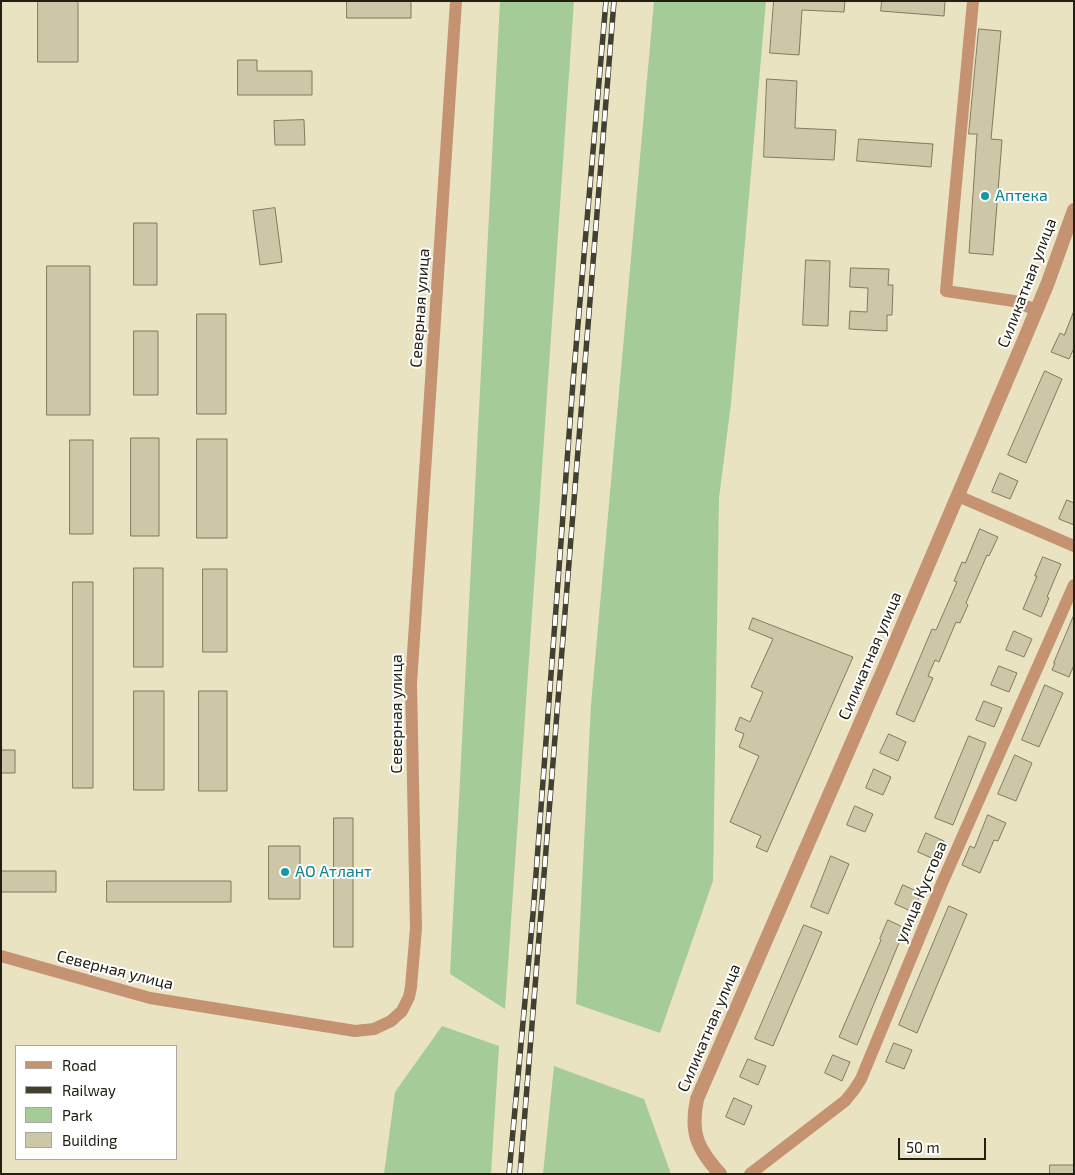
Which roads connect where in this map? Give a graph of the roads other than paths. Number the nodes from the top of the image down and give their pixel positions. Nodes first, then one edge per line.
1 (456, 1) edge
2 (973, 1) edge
3 (1074, 210) edge
4 (1036, 310) junction
5 (958, 496) junction
6 (1074, 546) edge
7 (1074, 586) edge
8 (1, 956) edge
9 (720, 1174) edge
10 (750, 1174) edge

1 - 8 street, Северная улица
2 - 4 street
3 - 4 street, Силикатная улица
4 - 5 street, Силикатная улица
5 - 6 street
5 - 9 street, Силикатная улица
7 - 10 street, улица Кустова

